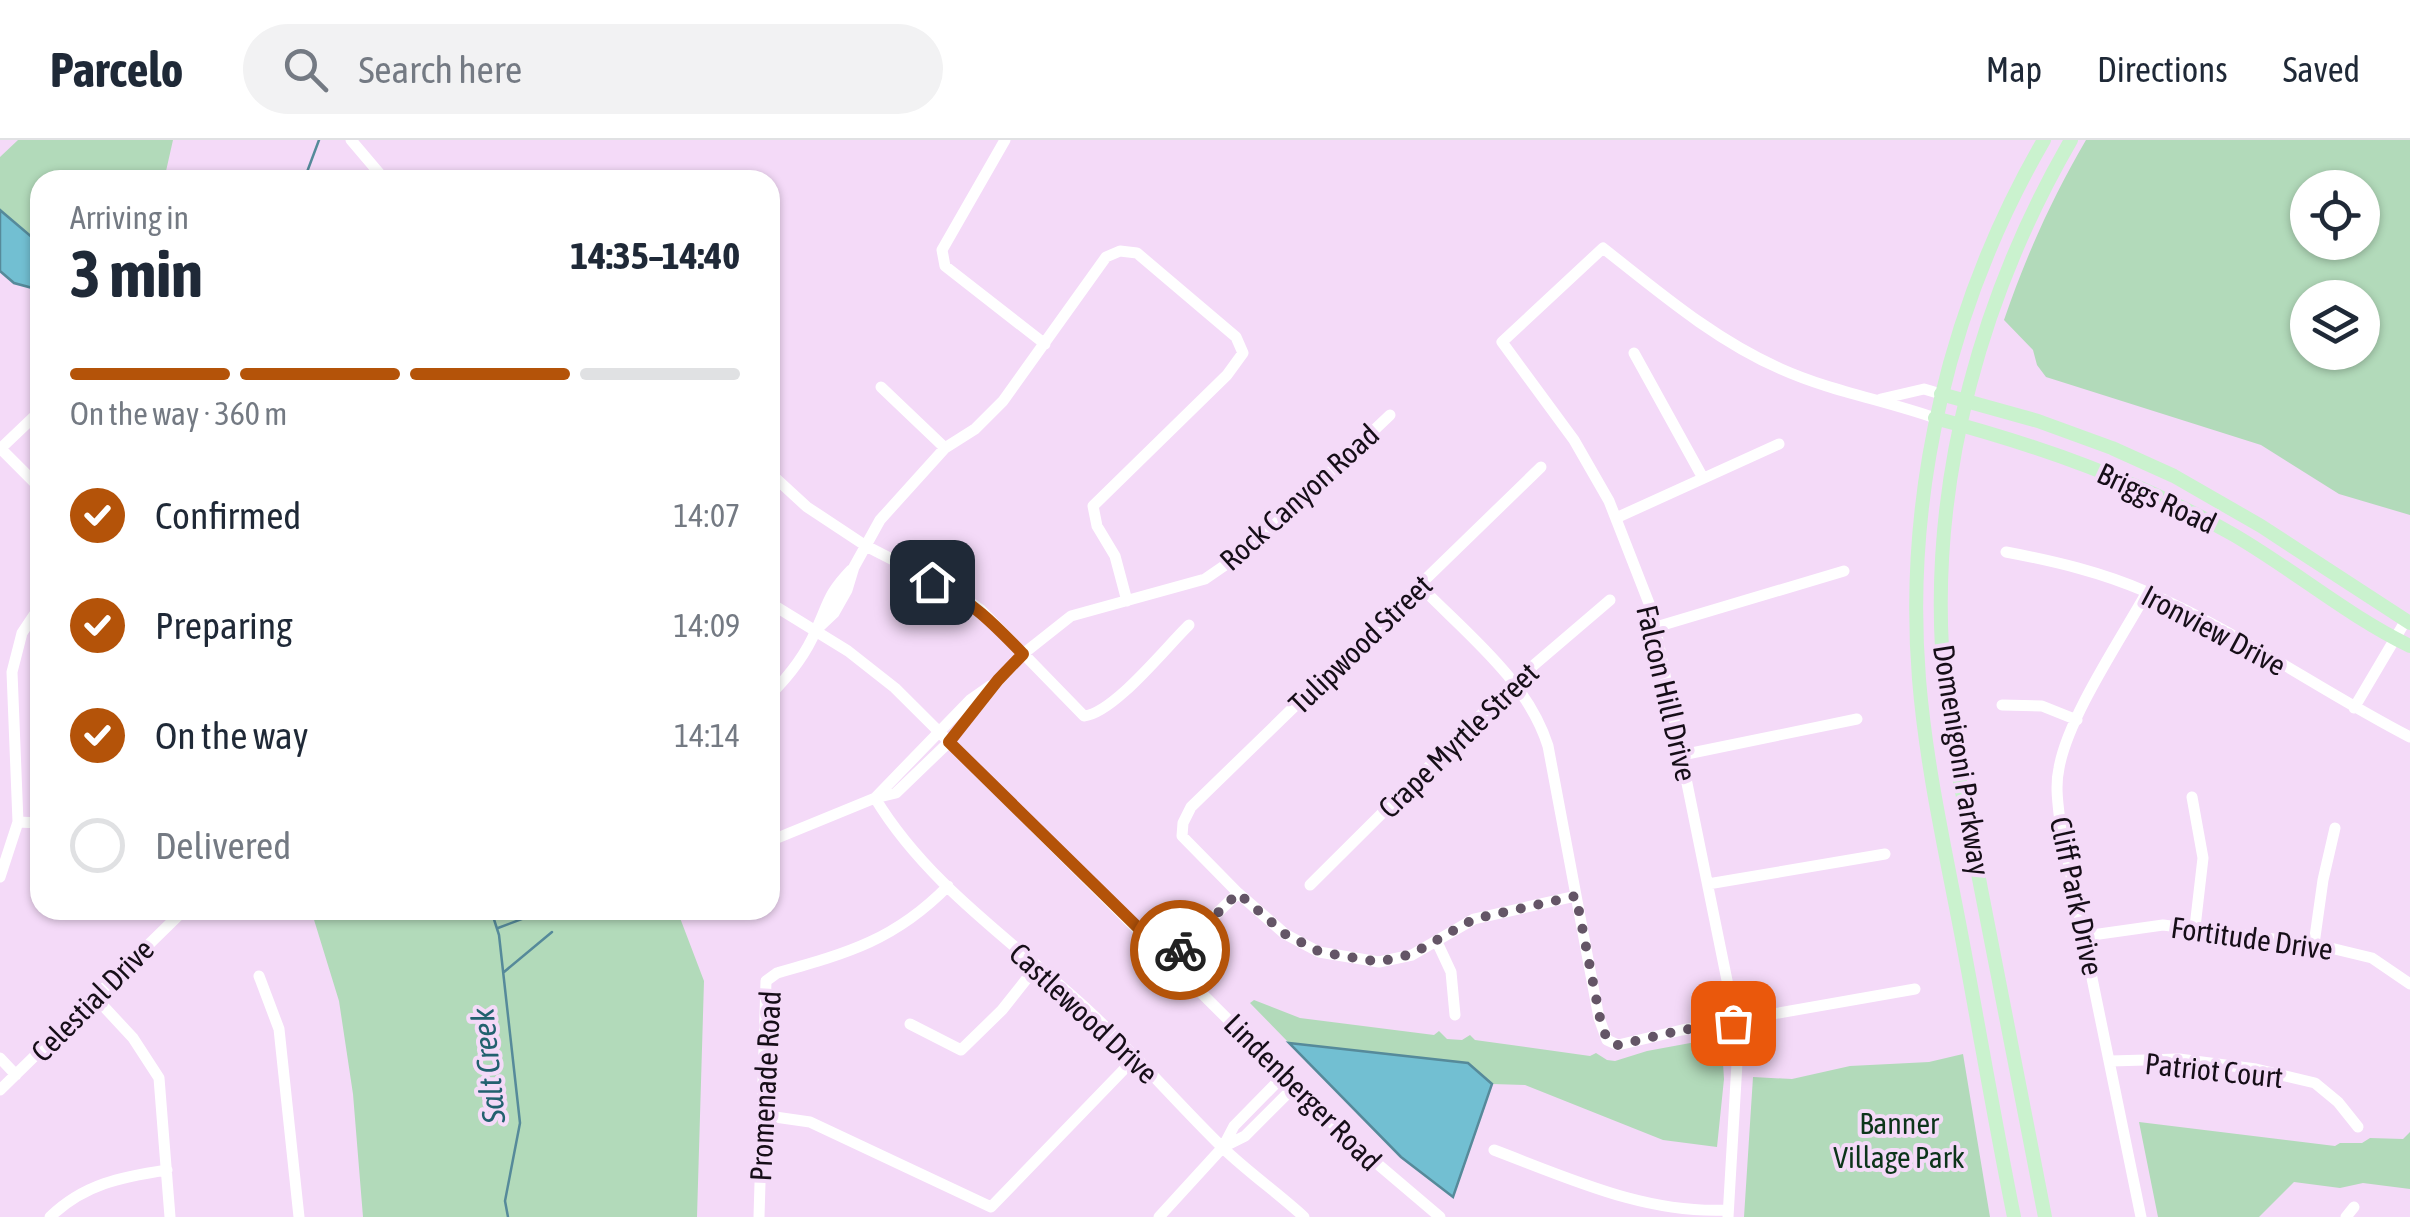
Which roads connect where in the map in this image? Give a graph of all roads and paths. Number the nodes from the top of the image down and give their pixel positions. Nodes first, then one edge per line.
1 (350, 140) edge
2 (1005, 140) edge
3 (2044, 140) edge
4 (2071, 140) edge
5 (377, 170) edge
6 (1604, 248) joint
7 (1045, 344) junction
8 (1634, 353) dead end
9 (881, 387) dead end
10 (1941, 394) junction
11 (1882, 399) junction
12 (1966, 402) junction
13 (1390, 415) dead end
14 (1935, 418) junction
15 (30, 420) edge
16 (1961, 425) junction
17 (1778, 444) dead end
18 (0, 448) edge
19 (945, 448) junction
20 (1541, 467) dead end
21 (30, 478) edge
22 (1703, 478) junction
23 (780, 482) edge
24 (1616, 518) junction
25 (866, 546) junction
26 (2006, 552) dead end
27 (1844, 571) dead end
28 (1420, 586) junction
29 (2147, 592) junction
30 (1610, 600) dead end
31 (1126, 601) junction
32 (780, 609) edge
33 (30, 621) edge
34 (2408, 622) edge
35 (1189, 624) dead end
36 (1656, 627) junction
37 (816, 630) junction
38 (2393, 638) junction
39 (2410, 646) edge
40 (1023, 654) junction
41 (780, 682) edge
42 (1514, 682) junction
43 (2002, 704) dead end
44 (2354, 708) junction
45 (1857, 719) dead end
46 (2076, 720) junction
47 (2410, 737) edge
48 (944, 738) junction
49 (1682, 756) junction
50 (2192, 797) dead end
51 (875, 798) junction
52 (18, 822) junction
53 (30, 823) edge
54 (2335, 828) dead end
55 (780, 836) edge
56 (1885, 854) dead end
57 (0, 877) edge
58 (1708, 884) junction
59 (1310, 885) dead end
60 (948, 886) junction
61 (1238, 893) junction
62 (1576, 896) junction
63 (174, 920) edge
64 (2195, 927) junction
65 (2085, 936) junction
66 (1436, 942) junction
67 (2314, 944) junction
68 (1170, 959) junction
69 (1036, 967) junction
70 (260, 976) dead end
71 (2410, 984) edge
72 (1915, 990) dead end
73 (94, 996) junction
74 (1455, 1015) dead end
75 (1733, 1023) junction
76 (910, 1024) dead end
77 (0, 1058) edge
78 (1135, 1058) junction
79 (2111, 1061) junction
80 (16, 1074) junction
81 (1284, 1076) junction
82 (1295, 1086) junction
83 (0, 1090) edge
84 (761, 1116) junction
85 (2358, 1126) dead end
86 (1223, 1147) junction
87 (1494, 1150) dead end
88 (166, 1170) junction
89 (1728, 1214) edge
90 (50, 1217) edge
91 (170, 1217) edge
92 (299, 1217) edge
93 (759, 1217) edge
94 (1159, 1217) edge
95 (1304, 1217) edge
96 (1440, 1217) edge
97 (2014, 1217) edge
98 (2045, 1217) edge
99 (2141, 1217) edge

1 - 5 street
2 - 7 street
3 - 10 main road, Domenigoni Parkway
4 - 12 main road, Domenigoni Parkway
6 - 11 street, Briggs Road
6 - 24 street, Falcon Hill Drive
7 - 19 street
7 - 31 street
8 - 22 street
9 - 19 street
10 - 11 street, Briggs Road
10 - 12 main road, Briggs Road
10 - 14 main road, Domenigoni Parkway
11 - 14 street, Briggs Road
12 - 16 main road, Domenigoni Parkway
12 - 34 main road, Briggs Road
13 - 31 street, Rock Canyon Road
14 - 16 main road, Briggs Road
14 - 97 main road, Domenigoni Parkway
15 - 18 street
16 - 38 main road, Briggs Road
16 - 98 main road, Domenigoni Parkway
17 - 22 street
18 - 21 street
19 - 25 street
20 - 28 street, Tulipwood Street
22 - 24 street
23 - 25 street
24 - 36 street, Falcon Hill Drive
25 - 37 street
25 - 40 street
26 - 29 street, Ironview Drive
27 - 36 street
28 - 42 street
28 - 61 street, Tulipwood Street
29 - 44 street, Ironview Drive
29 - 46 street, Cliff Park Drive
30 - 42 street, Crape Myrtle Street
31 - 40 street, Rock Canyon Road
32 - 37 street, Lindenberger Road
33 - 52 street
34 - 38 street
35 - 40 street
36 - 49 street, Falcon Hill Drive
37 - 41 street
37 - 48 street, Lindenberger Road
38 - 39 main road, Briggs Road
38 - 44 street
40 - 48 street, Rock Canyon Road
42 - 59 street, Crape Myrtle Street
42 - 62 street
43 - 46 street
44 - 47 street, Ironview Drive
45 - 49 street
46 - 65 street, Cliff Park Drive
48 - 51 street, Rock Canyon Road
48 - 68 street, Lindenberger Road
49 - 58 street, Falcon Hill Drive
50 - 64 street
51 - 55 street, Rock Canyon Road
51 - 60 street, Castlewood Drive
52 - 53 street
52 - 57 street
54 - 67 street
56 - 58 street
58 - 75 street, Falcon Hill Drive
60 - 69 street, Castlewood Drive
60 - 84 street, Promenade Road
61 - 66 street
61 - 68 street
62 - 66 street
62 - 75 street
63 - 73 street, Celestial Drive
64 - 65 street, Fortitude Drive
64 - 67 street, Fortitude Drive
65 - 79 street, Cliff Park Drive
66 - 74 street
67 - 71 street, Fortitude Drive
68 - 81 street, Lindenberger Road
69 - 76 street
69 - 78 street, Castlewood Drive
70 - 92 street
72 - 75 street
73 - 80 street, Celestial Drive
73 - 88 street
75 - 89 street, Falcon Hill Drive
77 - 80 street
78 - 84 street
78 - 86 street, Castlewood Drive
79 - 85 street, Patriot Court
79 - 99 street, Cliff Park Drive
80 - 83 street, Celestial Drive
81 - 82 street, Lindenberger Road
81 - 86 street
82 - 86 street
82 - 96 street, Lindenberger Road
84 - 93 street, Promenade Road
86 - 94 street
86 - 95 street, Castlewood Drive
87 - 89 street
88 - 90 street
88 - 91 street

